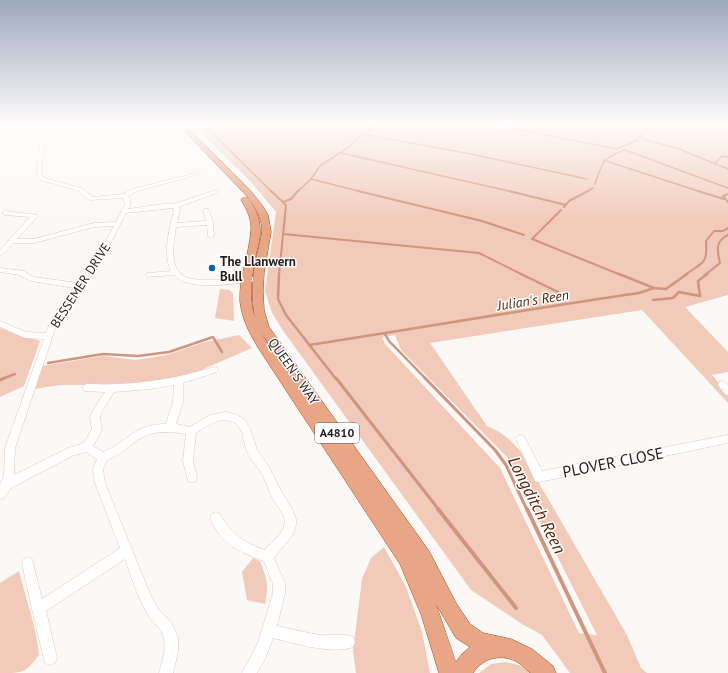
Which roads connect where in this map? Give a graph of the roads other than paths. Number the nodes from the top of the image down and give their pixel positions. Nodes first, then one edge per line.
1 (41, 156) edge
2 (204, 156) edge
3 (213, 156) edge
4 (198, 172) dead end
5 (215, 192) dead end
6 (124, 196) junction
7 (175, 206) junction
8 (206, 210) dead end
9 (126, 211) junction
10 (5, 213) dead end
11 (210, 223) junction
12 (118, 224) junction
13 (174, 225) junction
14 (211, 236) dead end
15 (13, 241) junction
16 (0, 254) edge
17 (0, 270) edge
18 (176, 273) junction
19 (149, 275) dead end
20 (251, 279) junction
21 (79, 286) junction
22 (0, 324) edge
23 (48, 336) junction
24 (214, 370) dead end
25 (179, 381) junction
26 (87, 388) dead end
27 (111, 390) junction
28 (170, 427) junction
29 (191, 431) junction
30 (521, 439) dead end
31 (728, 439) edge
32 (87, 447) junction
33 (103, 457) junction
34 (192, 477) dead end
35 (7, 484) junction
36 (0, 494) edge
37 (216, 518) dead end
38 (127, 550) junction
39 (268, 557) junction
40 (28, 563) dead end
41 (38, 609) junction
42 (269, 630) junction
43 (348, 642) dead end
44 (511, 649) junction
45 (50, 658) dead end
46 (166, 673) edge
47 (249, 673) edge
48 (449, 673) edge
49 (461, 673) edge
50 (546, 673) edge

1 - 6 street
2 - 20 main road, QUEEN'S WAY / A4810
3 - 20 main road, QUEEN'S WAY / A4810
4 - 6 street
5 - 7 street
6 - 9 street
7 - 9 street
7 - 13 street
8 - 11 street
9 - 12 street, BESSEMER DRIVE
10 - 15 street
11 - 13 street
11 - 14 street
12 - 15 street
12 - 21 street, BESSEMER DRIVE
13 - 18 street
15 - 16 street
17 - 21 street
18 - 19 street
18 - 20 street
20 - 44 main road, QUEEN'S WAY / A4810
20 - 48 main road, QUEEN'S WAY / A4810
21 - 23 street, BESSEMER DRIVE
22 - 23 street
23 - 35 street, BESSEMER DRIVE
24 - 25 street
25 - 27 street
25 - 28 street
26 - 27 street
27 - 32 street
28 - 29 street
28 - 33 street
29 - 34 street
29 - 39 street
30 - 31 street, PLOVER CLOSE
32 - 33 street
32 - 35 street
33 - 38 street
35 - 36 street, BESSEMER DRIVE
37 - 39 street
38 - 41 street
38 - 46 street
39 - 42 street
40 - 41 street
41 - 45 street
42 - 43 street
42 - 47 street
44 - 49 main road, QUEEN'S WAY
44 - 50 main road, QUEEN'S WAY

